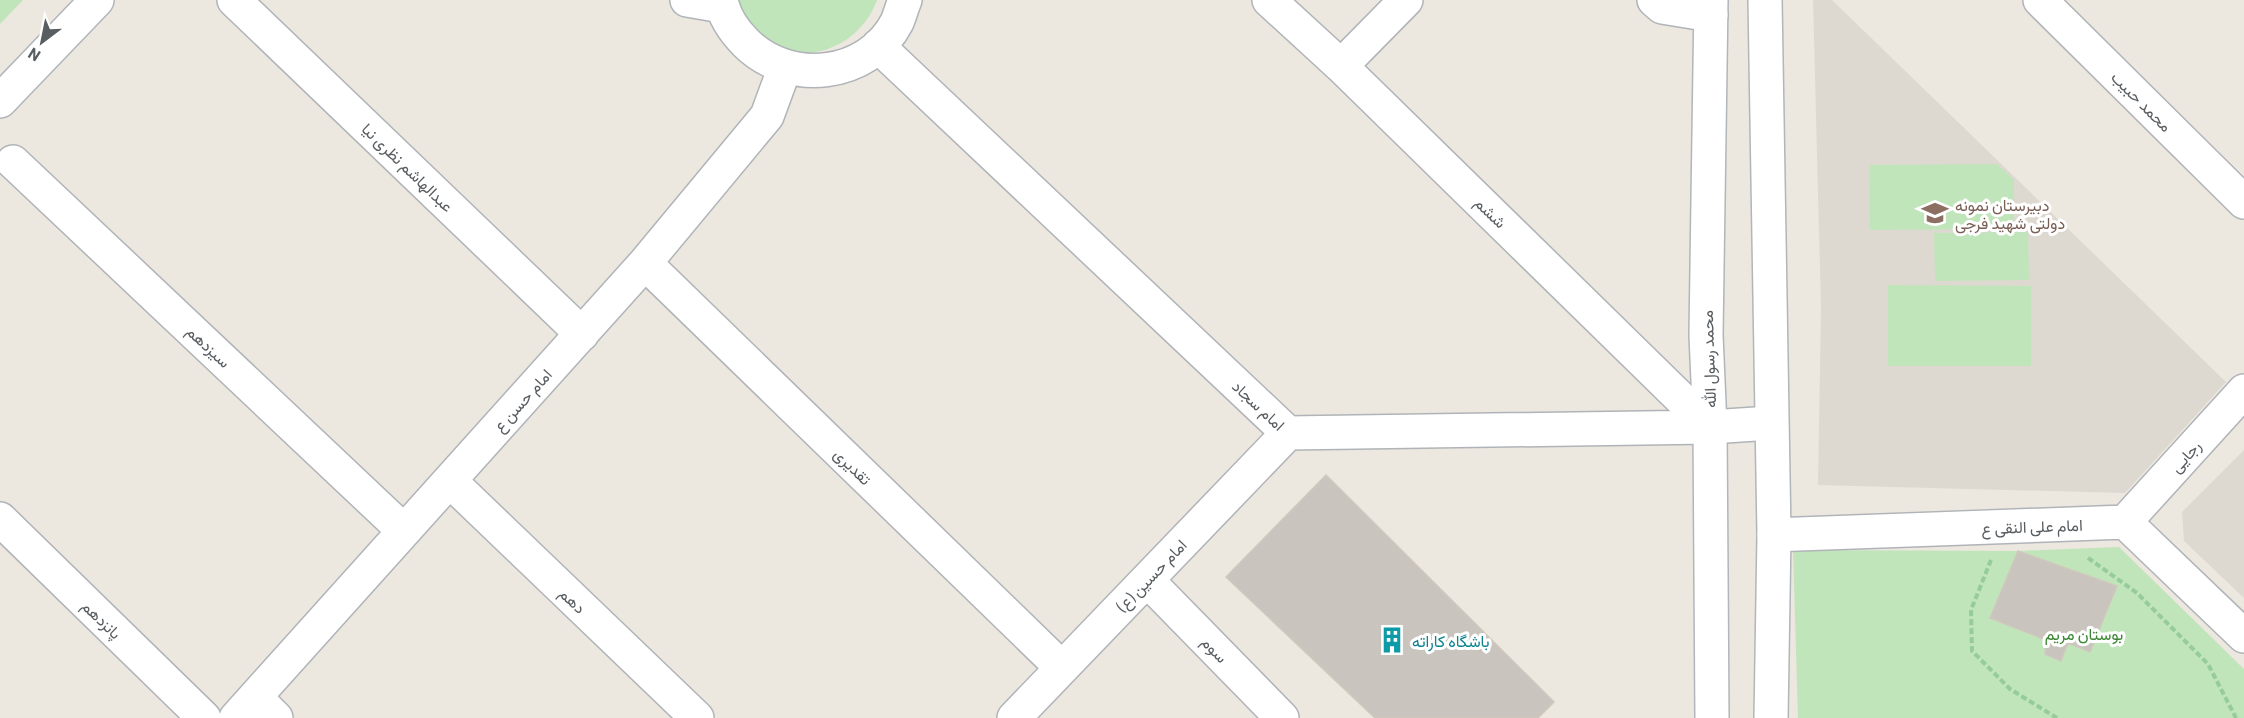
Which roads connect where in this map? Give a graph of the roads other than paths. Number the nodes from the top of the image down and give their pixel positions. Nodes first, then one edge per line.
1 (96, 0) edge
2 (234, 0) edge
3 (687, 0) edge
4 (905, 0) edge
5 (1269, 0) edge
6 (1406, 0) edge
7 (1654, 0) edge
8 (1766, 0) edge
9 (2040, 0) edge
10 (721, 3) edge
11 (1711, 7) edge
12 (878, 46) junction
13 (1341, 66) junction
14 (785, 67) junction
15 (0, 101) edge
16 (13, 162) dead end
17 (2244, 202) edge
18 (645, 263) junction
19 (582, 334) junction
20 (2244, 391) edge
21 (1771, 423) junction
22 (1710, 427) junction
23 (1288, 433) junction
24 (450, 481) junction
25 (0, 519) edge
26 (2125, 522) junction
27 (404, 531) junction
28 (1774, 535) junction
29 (1147, 580) junction
30 (2244, 636) edge
31 (1062, 668) junction
32 (256, 711) edge
33 (204, 718) edge
34 (697, 718) edge
35 (1014, 718) edge
36 (1282, 718) edge
37 (1712, 718) edge
38 (1771, 718) edge

1 - 15 street
2 - 19 street, عبدالهاشم نظری نیا
3 - 10 street
4 - 12 street
5 - 13 street, ششم
6 - 13 street
7 - 11 street
8 - 21 street
9 - 17 street, محمد حبیب
10 - 14 street
11 - 22 street, محمد رسول الله
12 - 14 street
12 - 23 street, امام سجاد
13 - 22 street, ششم
14 - 18 street, امام حسن ع
16 - 27 street, سیزدهم
18 - 19 street, امام حسن ع
18 - 31 street, تقدیری
19 - 24 street, امام حسن ع
20 - 26 street, رجایی
21 - 22 street, امام سجاد
21 - 28 street
22 - 23 street, امام سجاد
22 - 37 street, محمد رسول الله
23 - 29 street, امام حسین (ع)
24 - 27 street, امام حسن ع
24 - 34 street, دهم
25 - 33 street, پانزدهم
26 - 28 street, امام علی النقی ع
26 - 30 street
27 - 32 street, امام حسن ع
28 - 38 street
29 - 31 street, امام حسین (ع)
29 - 36 street, سوم
31 - 35 street, امام حسین (ع)

